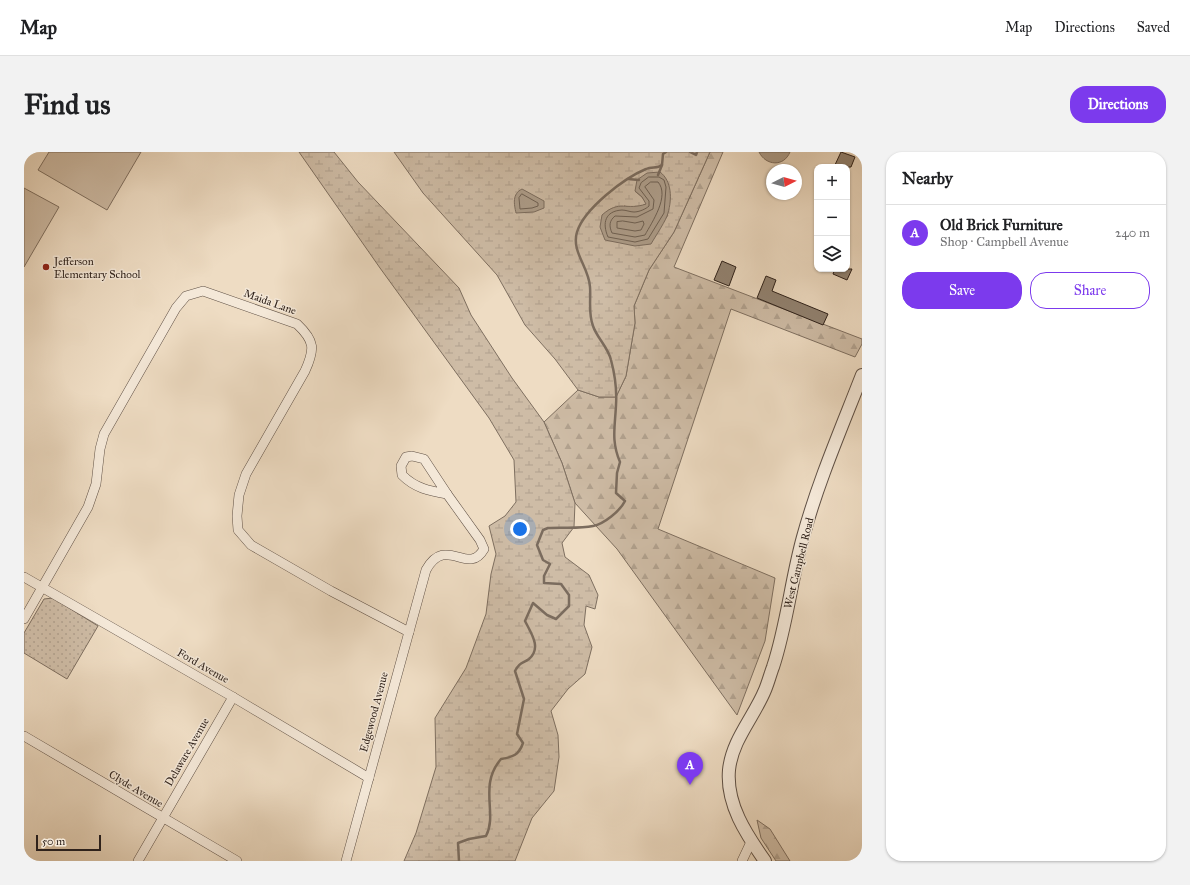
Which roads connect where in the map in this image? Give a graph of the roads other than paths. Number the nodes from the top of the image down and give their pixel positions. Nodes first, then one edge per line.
1 (862, 375) edge
2 (447, 494) junction
3 (24, 577) edge
4 (41, 588) junction
5 (24, 619) edge
6 (408, 632) junction
7 (233, 697) junction
8 (24, 736) edge
9 (369, 778) junction
10 (163, 818) junction
11 (751, 842) junction
12 (138, 861) edge
13 (237, 861) edge
14 (346, 861) edge
15 (742, 861) edge
16 (765, 861) edge

1 - 11 street, West Campbell Road
2 - 2 street
2 - 6 street, Edgewood Avenue
3 - 4 street, Ford Avenue
4 - 5 street, Maida Lane
4 - 6 street, Maida Lane
4 - 7 street, Ford Avenue
6 - 9 street, Edgewood Avenue
7 - 9 street, Ford Avenue
7 - 10 street, Delaware Avenue
8 - 10 street, Clyde Avenue
9 - 14 street, Edgewood Avenue
10 - 12 street, Delaware Avenue
10 - 13 street, Clyde Avenue
11 - 15 street
11 - 16 street, West Campbell Road

